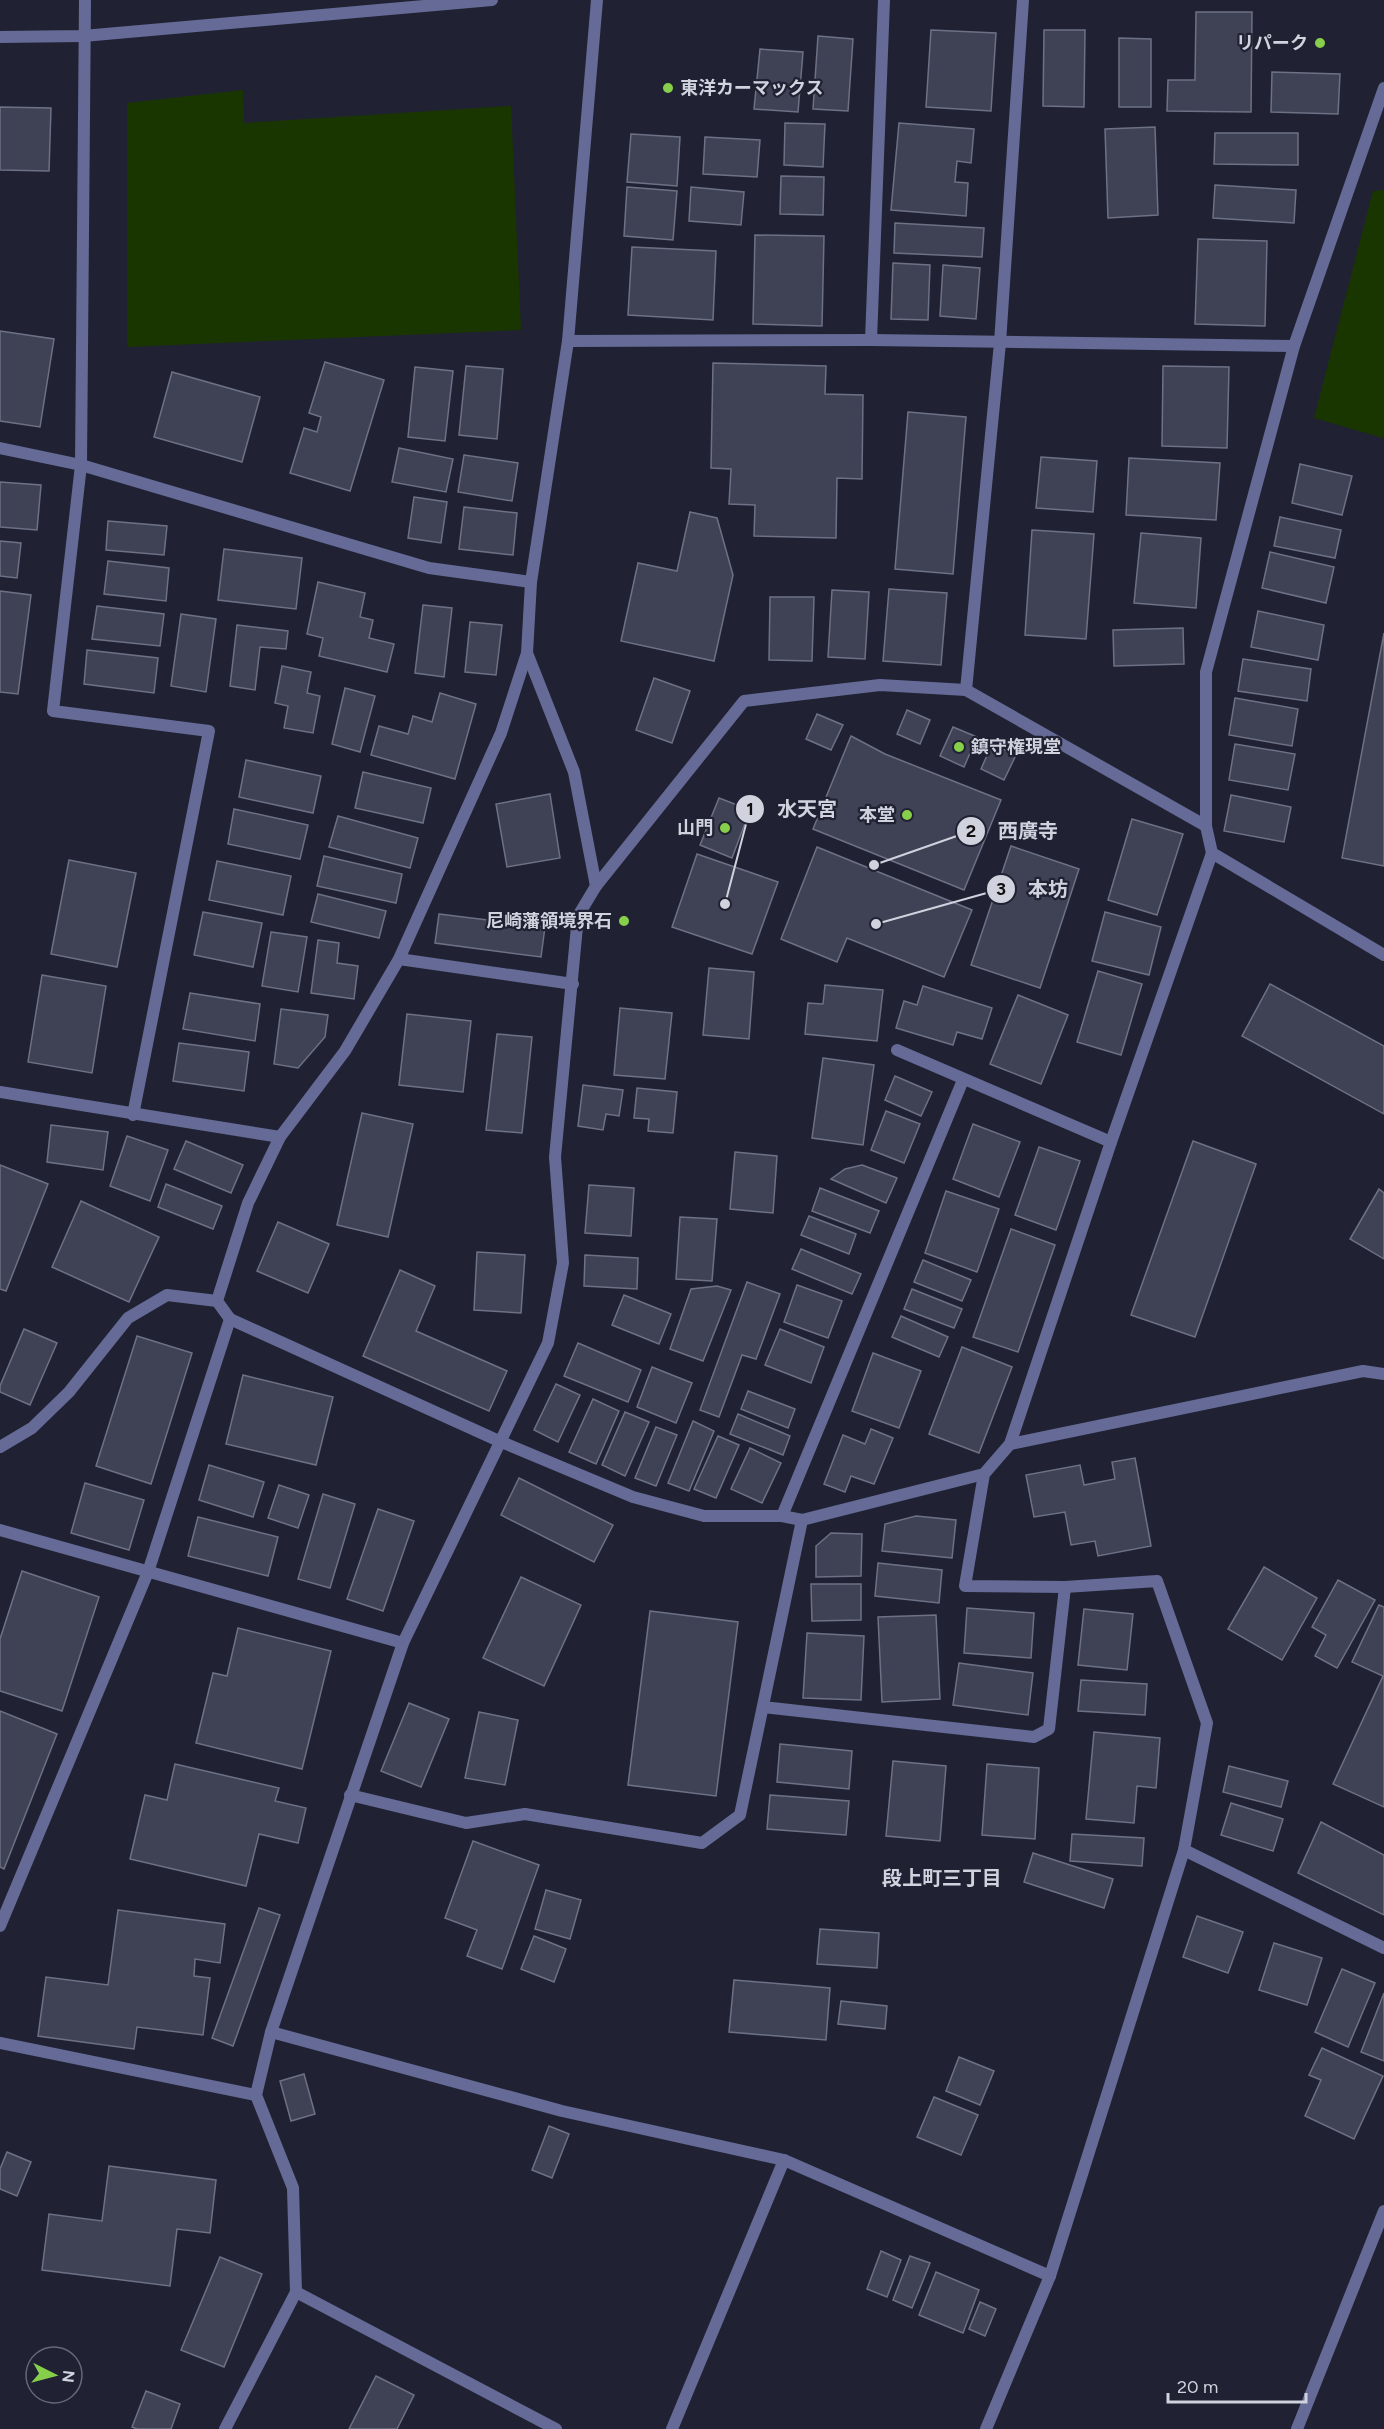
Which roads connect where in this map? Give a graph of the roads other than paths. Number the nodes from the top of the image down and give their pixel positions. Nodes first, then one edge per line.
1 (85, 0) edge
2 (492, 0) edge
3 (597, 0) edge
4 (885, 0) edge
5 (1023, 0) edge
6 (83, 36) junction
7 (0, 37) edge
8 (1384, 88) edge
9 (872, 340) junction
10 (568, 341) junction
11 (1000, 343) junction
12 (1294, 346) junction
13 (0, 448) edge
14 (81, 465) junction
15 (531, 582) junction
16 (527, 653) junction
17 (966, 690) junction
18 (1206, 826) junction
19 (1212, 853) junction
20 (596, 886) junction
21 (1384, 955) edge
22 (399, 959) junction
23 (573, 984) junction
24 (897, 1050) dead end
25 (963, 1080) junction
26 (0, 1092) edge
27 (134, 1115) junction
28 (280, 1137) junction
29 (1111, 1142) junction
30 (217, 1301) junction
31 (230, 1319) junction
32 (1384, 1374) edge
33 (499, 1441) junction
34 (1010, 1444) junction
35 (0, 1447) edge
36 (984, 1474) junction
37 (782, 1516) junction
38 (802, 1520) junction
39 (0, 1530) edge
40 (148, 1572) junction
41 (1065, 1587) junction
42 (403, 1643) junction
43 (763, 1707) junction
44 (350, 1795) junction
45 (1184, 1850) junction
46 (0, 1926) edge
47 (1384, 1948) edge
48 (271, 2032) junction
49 (0, 2043) edge
50 (256, 2095) junction
51 (784, 2160) junction
52 (1384, 2211) edge
53 (1050, 2276) junction
54 (296, 2292) junction
55 (225, 2429) edge
56 (556, 2429) edge
57 (672, 2429) edge
58 (986, 2429) edge
59 (1297, 2429) edge

1 - 6 street
2 - 6 street
3 - 10 street
4 - 9 street
5 - 11 street
6 - 7 street
6 - 14 street
8 - 12 street
9 - 10 street
9 - 11 street
10 - 15 street
11 - 12 street
11 - 17 street
12 - 18 street
13 - 14 street
14 - 15 street
14 - 27 street
15 - 16 street
16 - 20 street
16 - 22 street
17 - 18 street
17 - 20 street
18 - 19 street
19 - 21 street
19 - 29 street
20 - 23 street
22 - 23 street
22 - 28 street
23 - 33 street
24 - 25 street
25 - 29 street
25 - 37 street
26 - 27 street
27 - 28 street
28 - 30 street
29 - 34 street
30 - 31 street
30 - 35 street
31 - 33 street
31 - 40 street
32 - 34 street
33 - 37 street
33 - 42 street
34 - 36 street
36 - 38 street
36 - 41 street
37 - 38 street
38 - 43 street
39 - 40 street
40 - 42 street
40 - 46 street
41 - 43 street
41 - 45 street
42 - 44 street
43 - 44 street
44 - 48 street
45 - 47 street
45 - 53 street
48 - 50 street
48 - 51 street
49 - 50 street
50 - 54 street
51 - 53 street
51 - 57 street
52 - 59 street
53 - 58 street
54 - 55 street
54 - 56 street

